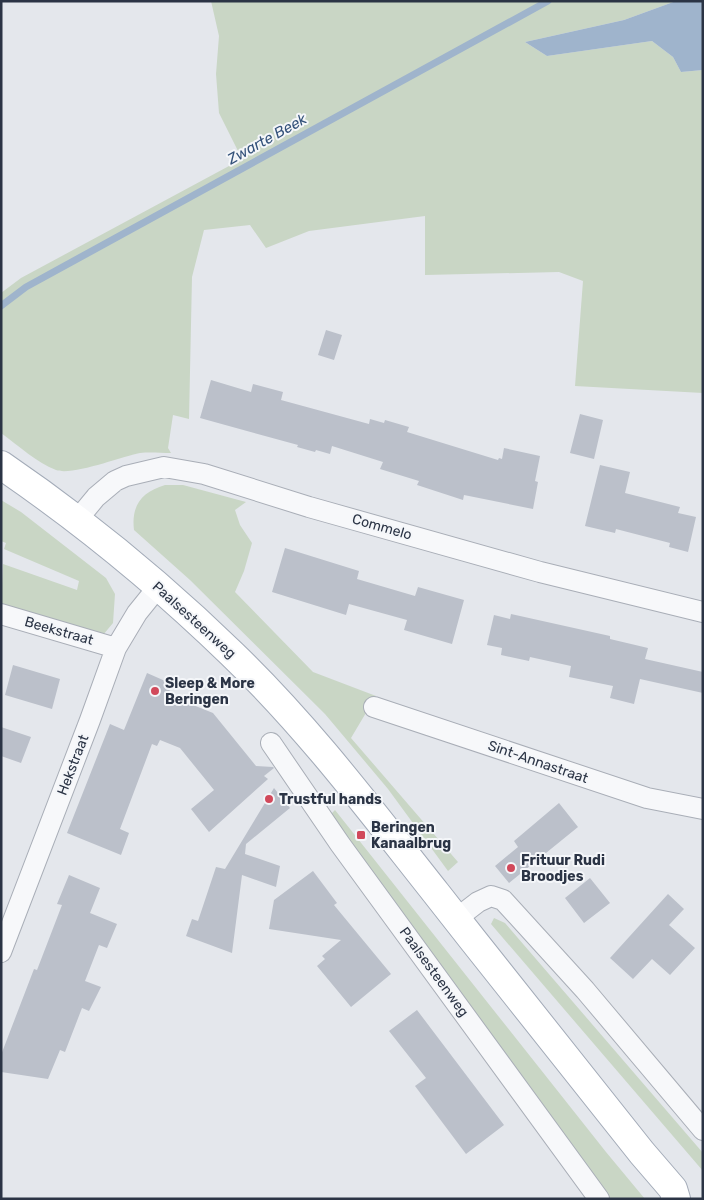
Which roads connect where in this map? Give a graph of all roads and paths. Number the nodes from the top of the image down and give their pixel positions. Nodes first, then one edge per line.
1 (1, 464) edge
2 (77, 520) junction
3 (158, 587) junction
4 (703, 612) edge
5 (1, 614) edge
6 (116, 648) junction
7 (374, 707) dead end
8 (271, 743) dead end
9 (703, 809) edge
10 (456, 919) junction
11 (1, 952) edge
12 (703, 1130) edge
13 (680, 1195) edge
14 (599, 1199) edge

1 - 2 main road, Paalsesteenweg
2 - 3 main road, Paalsesteenweg
2 - 4 street, Commelo
3 - 6 street, Hekstraat
3 - 10 main road, Paalsesteenweg
5 - 6 street, Beekstraat
6 - 11 street, Hekstraat
7 - 9 street, Sint-Annastraat
8 - 14 street, Paalsesteenweg
10 - 12 street
10 - 13 main road, Paalsesteenweg

